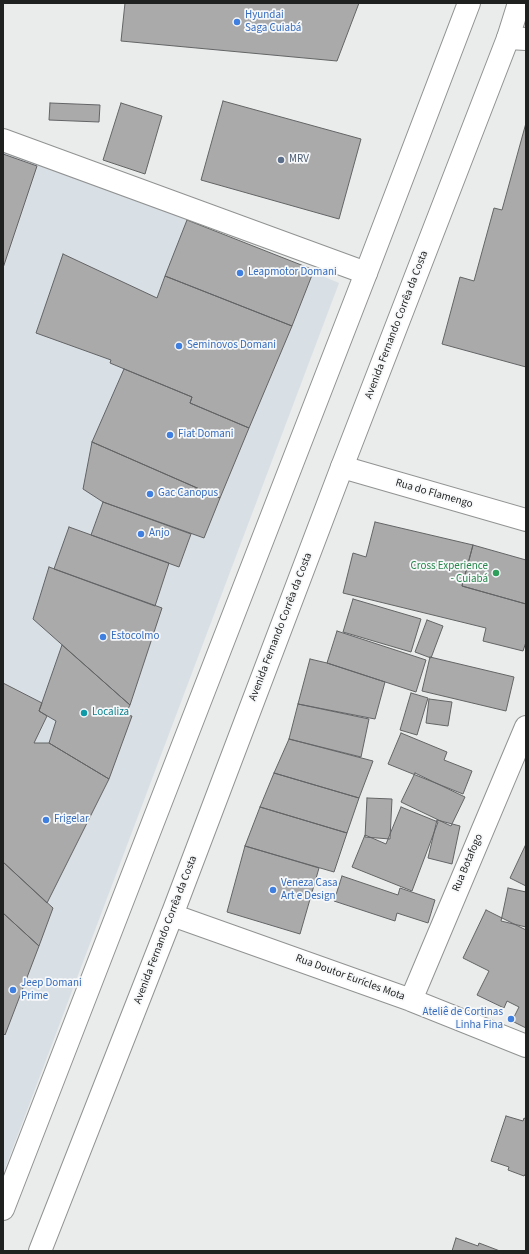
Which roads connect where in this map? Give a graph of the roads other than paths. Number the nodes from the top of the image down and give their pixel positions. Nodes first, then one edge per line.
1 (469, 3) edge
2 (520, 3) edge
3 (517, 39) edge
4 (3, 140) edge
5 (366, 273) junction
6 (342, 467) junction
7 (526, 520) edge
8 (526, 727) edge
9 (172, 915) junction
10 (411, 1000) junction
11 (526, 1046) edge
12 (3, 1209) edge
13 (40, 1251) edge

1 - 5 main road
2 - 3 main road, Avenida Fernando Corrêa da Costa
3 - 6 main road, Avenida Fernando Corrêa da Costa
4 - 5 main road
5 - 12 main road
6 - 7 main road, Rua do Flamengo
6 - 9 main road, Avenida Fernando Corrêa da Costa
8 - 10 main road, Rua Botafogo
9 - 10 main road, Rua Doutor Eurícles Mota
9 - 13 main road, Avenida Fernando Corrêa da Costa
10 - 11 main road, Rua Doutor Eurícles Mota

